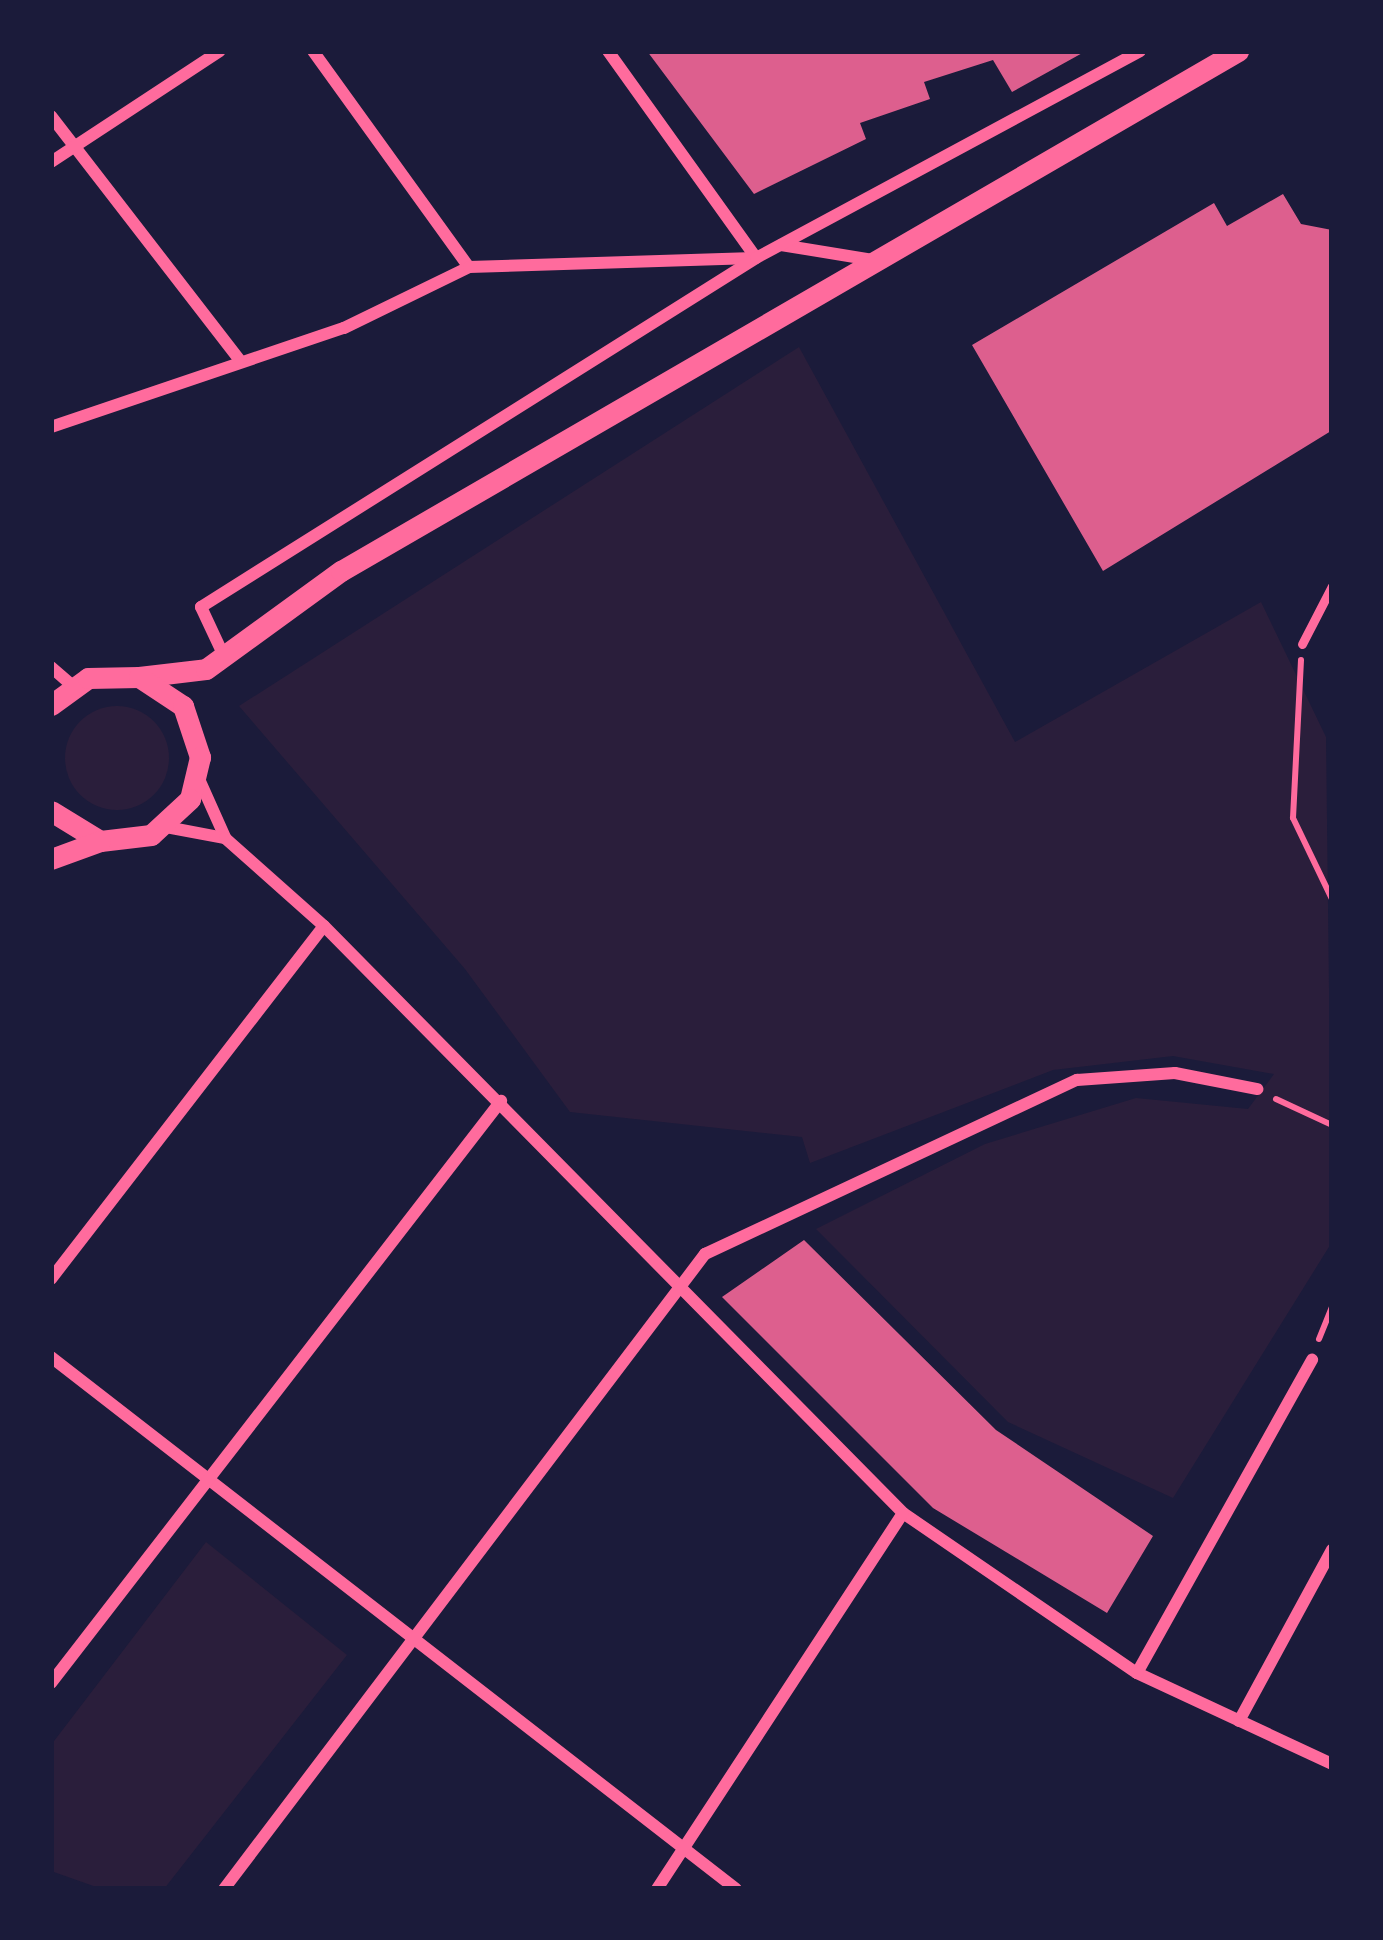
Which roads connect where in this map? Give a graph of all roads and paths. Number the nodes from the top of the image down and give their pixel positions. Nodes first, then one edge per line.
1 (220, 51) edge
2 (314, 51) edge
3 (608, 51) edge
4 (1140, 51) edge
5 (1238, 51) edge
6 (51, 116) edge
7 (72, 145) junction
8 (51, 162) edge
9 (780, 245) junction
10 (756, 258) junction
11 (874, 260) junction
12 (469, 267) junction
13 (239, 359) junction
14 (51, 427) edge
15 (1332, 586) edge
16 (1302, 644) joint
17 (223, 654) junction
18 (51, 667) edge
19 (140, 677) junction
20 (72, 686) junction
21 (51, 705) edge
22 (198, 738) junction
23 (198, 777) junction
24 (51, 811) edge
25 (166, 827) junction
26 (225, 838) junction
27 (100, 841) junction
28 (51, 859) edge
29 (1332, 899) edge
30 (324, 926) junction
31 (1256, 1089) joint
32 (501, 1102) junction
33 (1332, 1125) edge
34 (51, 1279) edge
35 (685, 1281) junction
36 (1332, 1307) edge
37 (51, 1357) edge
38 (1312, 1360) joint
39 (203, 1475) junction
40 (903, 1513) junction
41 (1332, 1550) edge
42 (416, 1641) junction
43 (1137, 1673) junction
44 (51, 1683) edge
45 (1239, 1721) junction
46 (1331, 1760) edge
47 (681, 1846) junction
48 (224, 1889) edge
49 (657, 1889) edge
50 (736, 1889) edge

1 - 7 street
2 - 12 street
3 - 10 street
4 - 9 street
5 - 11 street
6 - 7 street
7 - 8 street
7 - 13 street
9 - 10 street
9 - 11 street
10 - 12 street
10 - 17 street
11 - 17 street
12 - 13 street
13 - 14 street
15 - 16 lane
16 - 29 path
17 - 19 street
17 - 22 street
18 - 20 street
19 - 20 street
19 - 22 street
20 - 21 street
22 - 23 street
23 - 25 street
23 - 26 street
24 - 27 street
25 - 26 street
25 - 27 street
26 - 30 street
27 - 28 street
30 - 32 street
30 - 34 street
31 - 33 path
31 - 35 street
32 - 35 street
32 - 39 street
35 - 40 street
35 - 42 street
36 - 38 path
37 - 39 street
38 - 43 street
39 - 42 street
39 - 44 street
40 - 43 street
40 - 47 street
41 - 45 street
42 - 47 street
42 - 48 street
43 - 45 street
45 - 46 street
47 - 49 street
47 - 50 street

